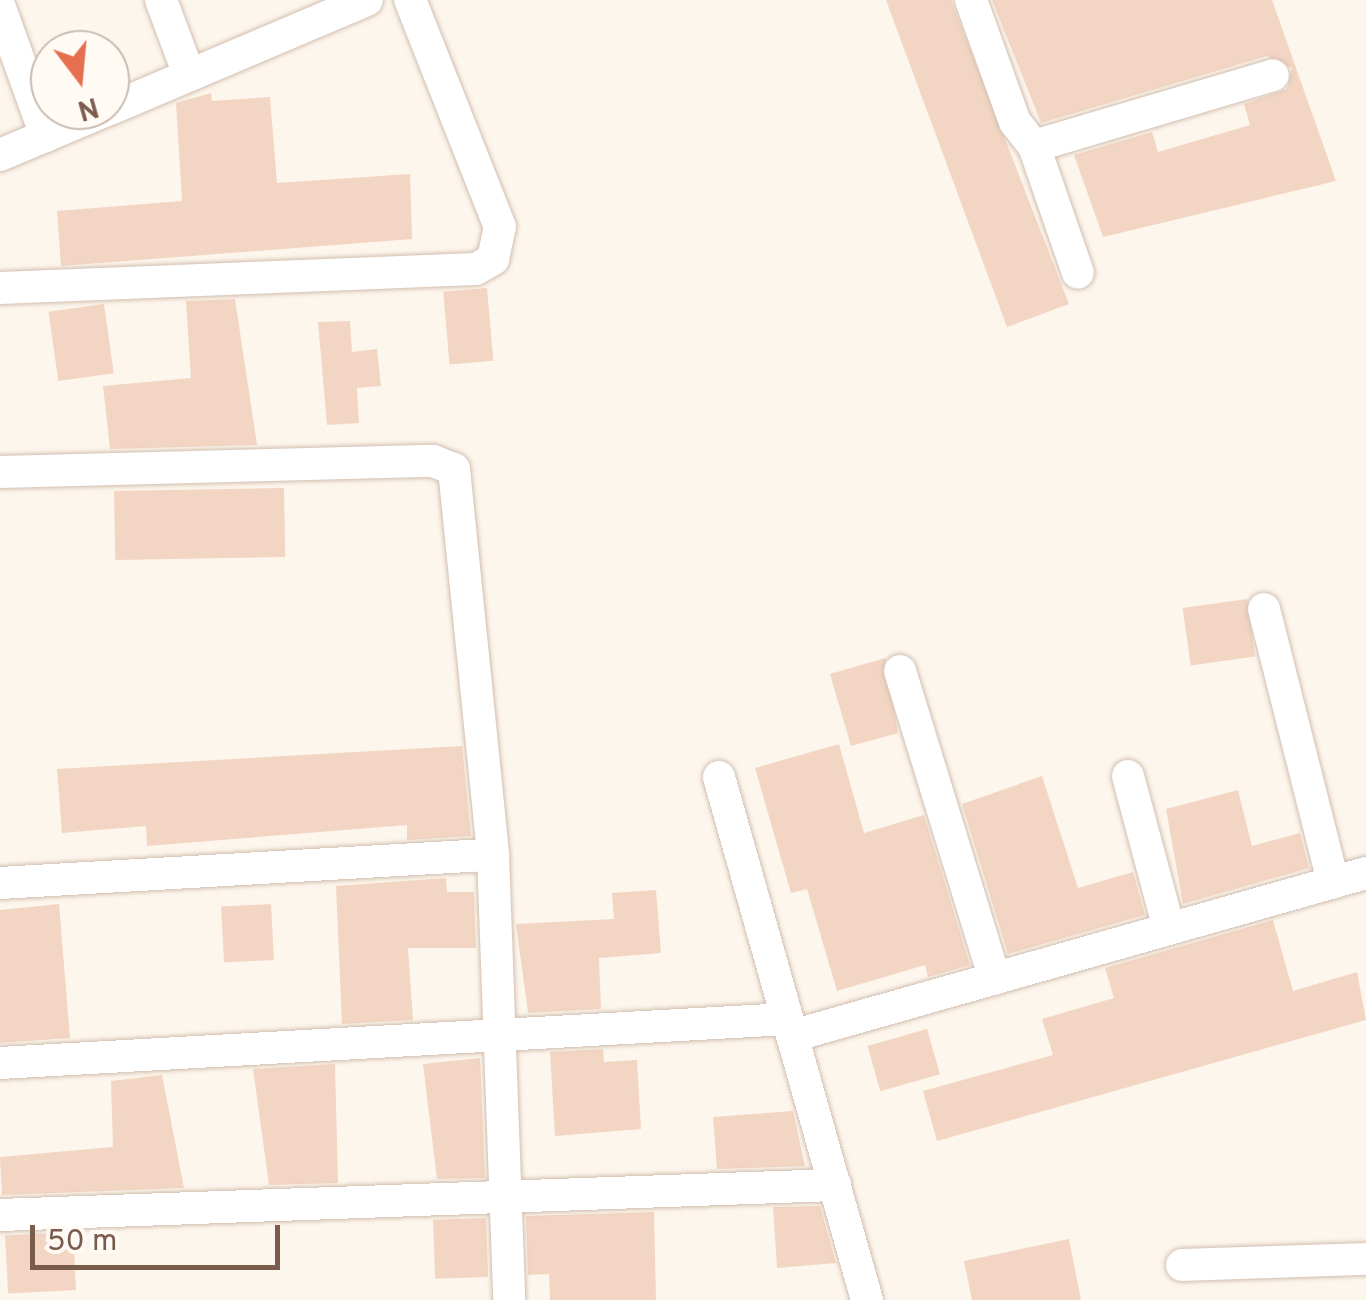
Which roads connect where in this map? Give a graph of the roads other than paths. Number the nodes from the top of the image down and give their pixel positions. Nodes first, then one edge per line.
1 (162, 0) edge
2 (367, 0) edge
3 (410, 0) edge
4 (971, 0) edge
5 (0, 8) edge
6 (321, 9) edge
7 (1273, 75) dead end
8 (189, 76) junction
9 (130, 100) edge
10 (60, 130) edge
11 (46, 136) junction
12 (1034, 146) junction
13 (0, 156) edge
14 (1078, 273) dead end
15 (0, 288) edge
16 (0, 472) edge
17 (1264, 609) dead end
18 (900, 671) dead end
19 (1128, 776) dead end
20 (718, 777) dead end
21 (493, 855) junction
22 (1366, 873) edge
23 (1333, 882) junction
24 (0, 883) edge
25 (1169, 929) junction
26 (995, 978) junction
27 (789, 1028) junction
28 (500, 1040) junction
29 (0, 1063) edge
30 (834, 1185) junction
31 (506, 1196) junction
32 (0, 1215) edge
33 (1366, 1259) edge
34 (1182, 1265) dead end
35 (510, 1300) edge
36 (867, 1300) edge

1 - 8 street
2 - 6 street
3 - 15 street
4 - 12 street
5 - 11 street
6 - 8 street
7 - 12 street
8 - 9 street
10 - 11 street
11 - 13 street
12 - 14 street
16 - 21 street
17 - 23 street
18 - 26 street
19 - 25 street
20 - 27 street
21 - 24 street
21 - 28 street
22 - 23 street
23 - 25 street
25 - 26 street
26 - 27 street
27 - 28 street
27 - 30 street
28 - 29 street
28 - 31 street
30 - 31 street
30 - 36 street
31 - 32 street
31 - 35 street
33 - 34 street

